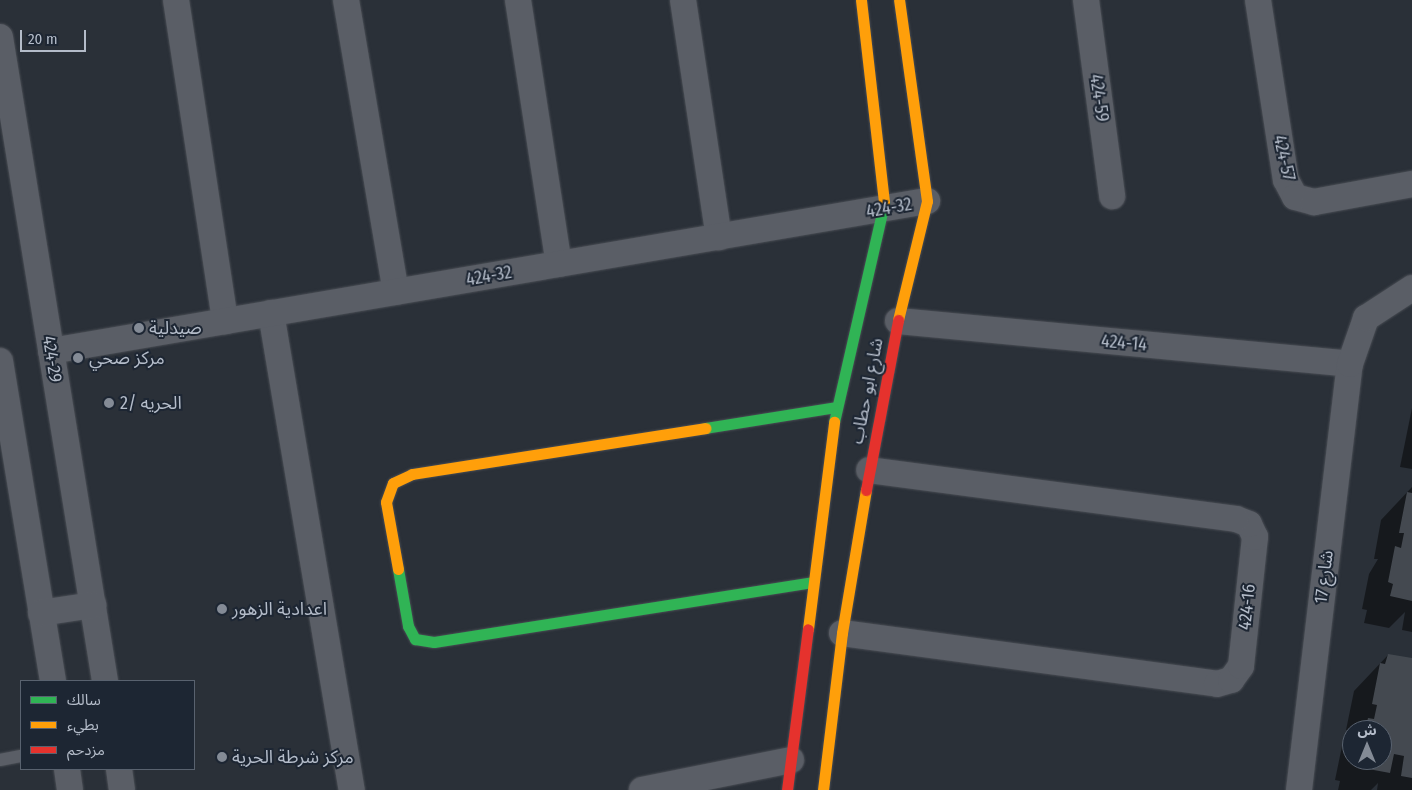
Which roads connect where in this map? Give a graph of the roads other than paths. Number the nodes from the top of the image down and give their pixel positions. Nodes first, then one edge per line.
1 (176, 0) edge
2 (346, 0) edge
3 (518, 0) edge
4 (683, 0) edge
5 (861, 0) edge
6 (899, 0) edge
7 (1086, 0) edge
8 (1258, 0) edge
9 (0, 37) edge
10 (1412, 184) edge
11 (1112, 196) dead end
12 (928, 201) junction
13 (885, 209) junction
14 (720, 237) junction
15 (559, 264) junction
16 (1412, 288) edge
17 (396, 292) junction
18 (271, 313) junction
19 (225, 321) junction
20 (898, 321) junction
21 (51, 351) junction
22 (0, 361) edge
23 (1350, 364) junction
24 (836, 407) junction
25 (869, 470) junction
26 (812, 582) junction
27 (93, 605) junction
28 (41, 612) junction
29 (842, 633) junction
30 (53, 680) edge
31 (105, 680) edge
32 (20, 756) edge
33 (0, 760) edge
34 (791, 760) junction
35 (67, 770) edge
36 (118, 770) edge
37 (70, 790) edge
38 (122, 790) edge
39 (352, 790) edge
40 (642, 790) edge
41 (787, 790) edge
42 (823, 790) edge
43 (1299, 790) edge

1 - 19 street
2 - 17 street
3 - 15 street
4 - 14 street
5 - 13 street, شارع ابو حطاب
6 - 12 street, شارع ابو حطاب
7 - 11 street, 424-59
8 - 10 street, 424-57
9 - 21 street, 424-29
12 - 13 street, 424-32
12 - 20 street, شارع ابو حطاب
13 - 14 street, 424-32
13 - 24 street, شارع ابو حطاب
14 - 15 street, 424-32
15 - 17 street, 424-32
16 - 23 street, شارع 17
17 - 18 street, 424-32
18 - 19 street, 424-32
18 - 39 street
19 - 21 street, 424-32
20 - 23 street, 424-14
20 - 25 street, شارع ابو حطاب
21 - 27 street, 424-29
22 - 28 street
23 - 43 street, شارع 17
24 - 26 street, شارع ابو حطاب
24 - 26 street
25 - 29 street, شارع ابو حطاب
25 - 29 street, 424-16
26 - 34 street, شارع ابو حطاب
27 - 28 street
27 - 31 street, 424-29
28 - 30 street
29 - 42 street, شارع ابو حطاب
32 - 33 lane
34 - 40 street
34 - 41 street, شارع ابو حطاب
35 - 37 street
36 - 38 street

